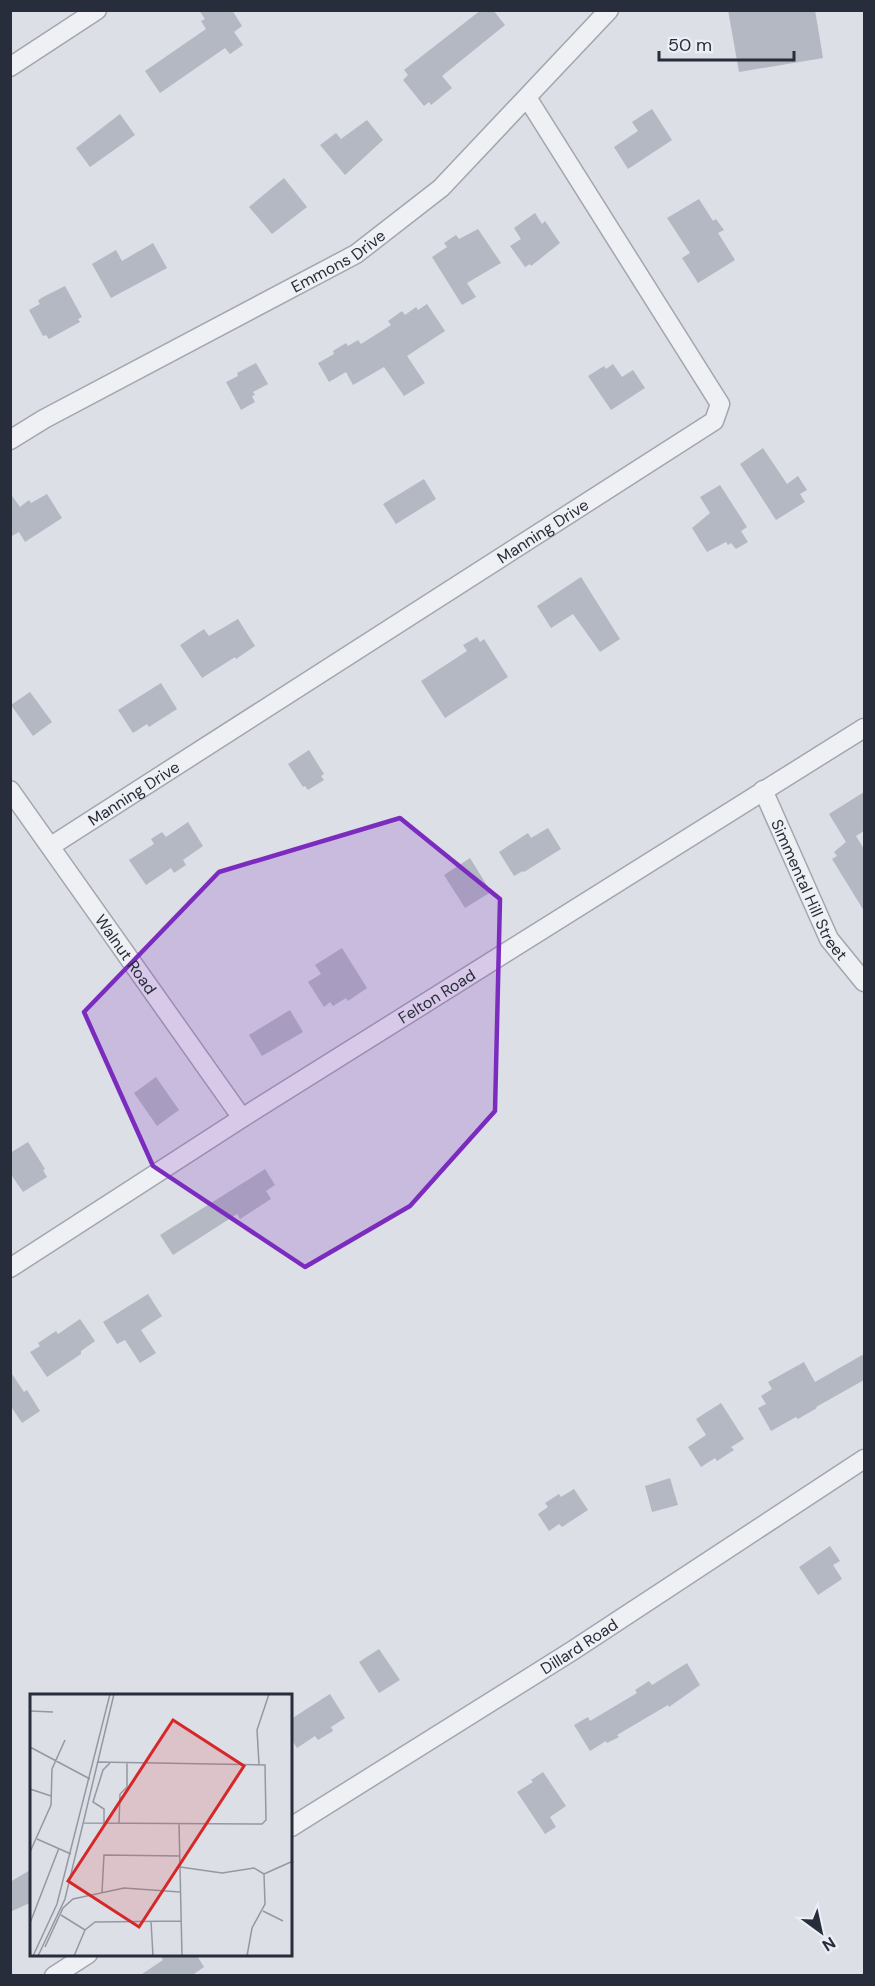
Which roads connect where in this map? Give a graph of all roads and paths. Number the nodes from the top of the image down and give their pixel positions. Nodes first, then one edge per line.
1 (97, 10) edge
2 (609, 10) edge
3 (10, 67) edge
4 (528, 99) junction
5 (10, 440) edge
6 (864, 728) edge
7 (10, 790) edge
8 (763, 790) junction
9 (51, 846) junction
10 (864, 982) edge
11 (242, 1118) junction
12 (10, 1268) edge
13 (864, 1459) edge
14 (292, 1826) edge
15 (85, 1956) edge
16 (54, 1976) edge

1 - 3 street
2 - 4 street, Emmons Drive
4 - 5 street, Emmons Drive
4 - 9 street, Manning Drive
6 - 8 street, Felton Road
7 - 9 street, Walnut Road
8 - 10 street, Simmental Hill Street
8 - 11 street, Felton Road
9 - 11 street, Walnut Road
11 - 12 street, Felton Road
13 - 14 street, Dillard Road
15 - 16 street

